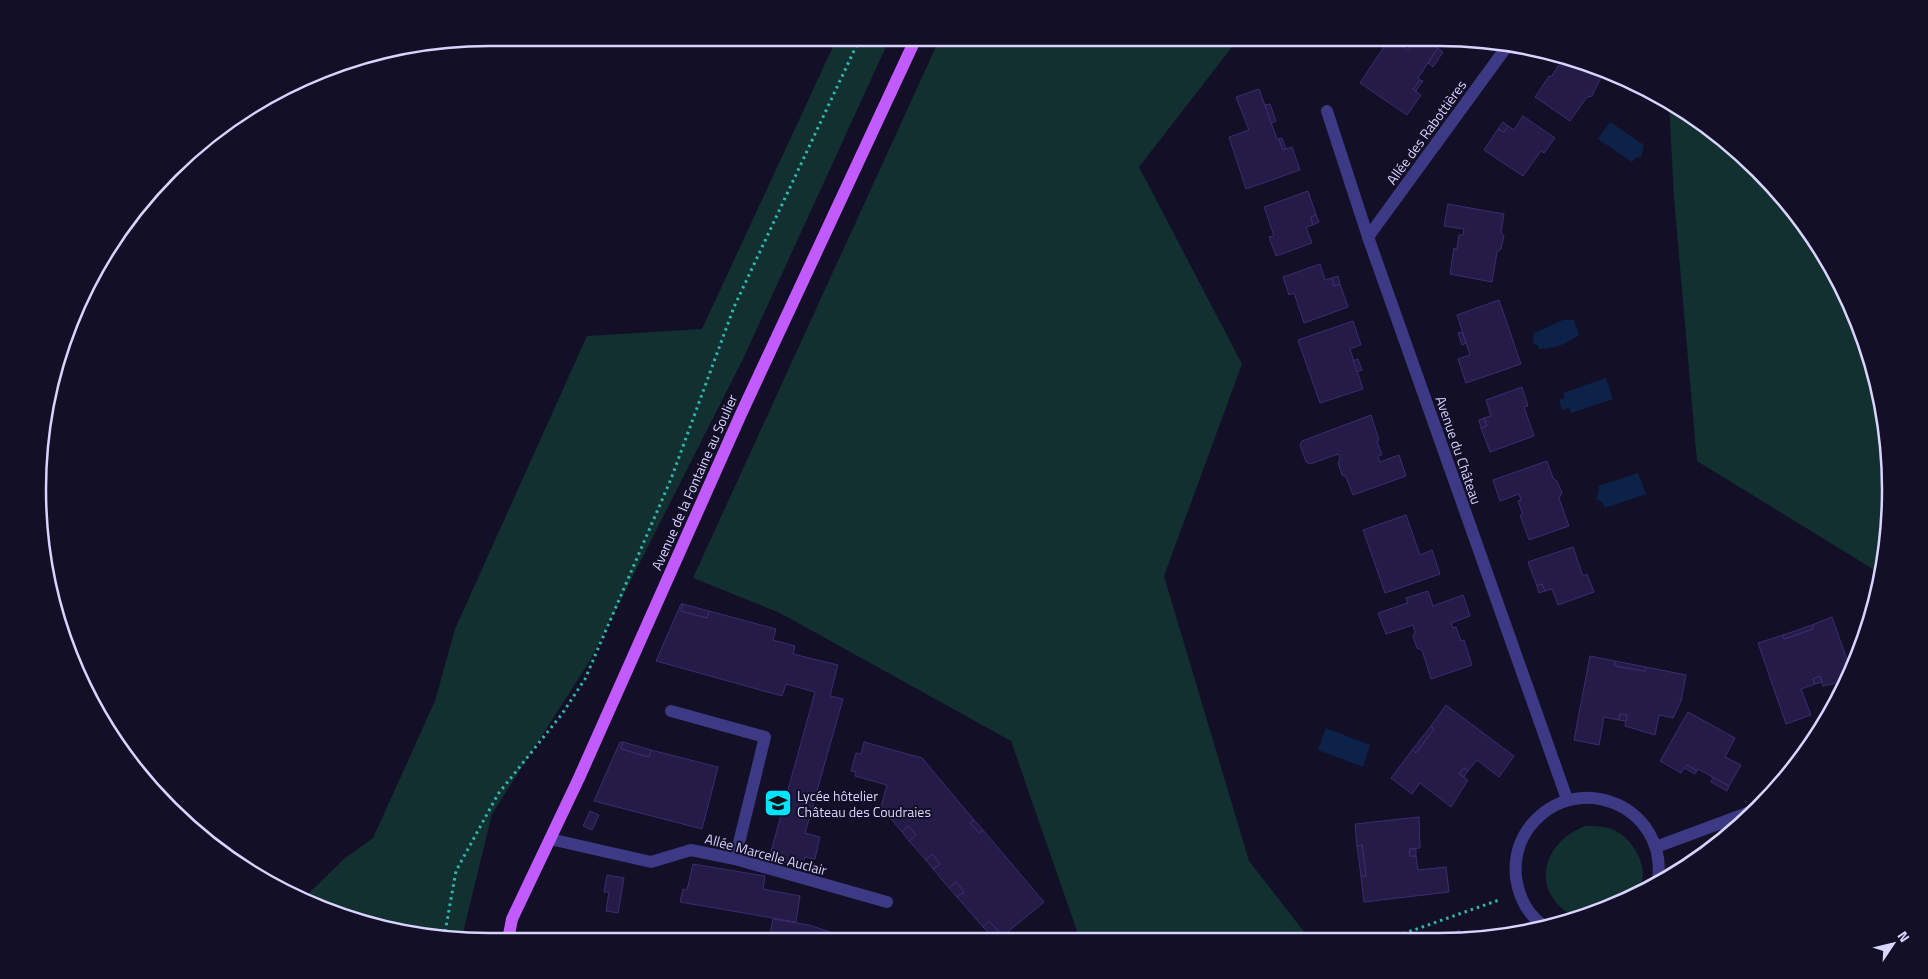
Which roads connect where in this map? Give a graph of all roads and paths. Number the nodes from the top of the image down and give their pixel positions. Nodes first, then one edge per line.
1 (856, 46) edge
2 (912, 46) edge
3 (1503, 51) edge
4 (1327, 111) dead end
5 (1368, 238) junction
6 (671, 711) dead end
7 (1567, 799) junction
8 (1738, 817) edge
9 (550, 839) junction
10 (1656, 847) junction
11 (735, 859) junction
12 (1659, 873) edge
13 (1518, 893) junction
14 (887, 902) dead end
15 (1538, 921) edge
16 (445, 930) edge
17 (509, 933) edge
18 (1405, 933) edge

1 - 16 path
2 - 9 main road, Avenue de la Fontaine au Soulier
3 - 5 street, Allée des Rabottières
4 - 5 street, Avenue du Château
5 - 7 street, Avenue du Château
6 - 11 street
7 - 10 street
7 - 13 street
8 - 10 street
9 - 11 street, Allée Marcelle Auclair
9 - 17 main road, Avenue de la Fontaine au Soulier
10 - 12 street
11 - 14 street, Allée Marcelle Auclair
13 - 15 street
13 - 18 path

